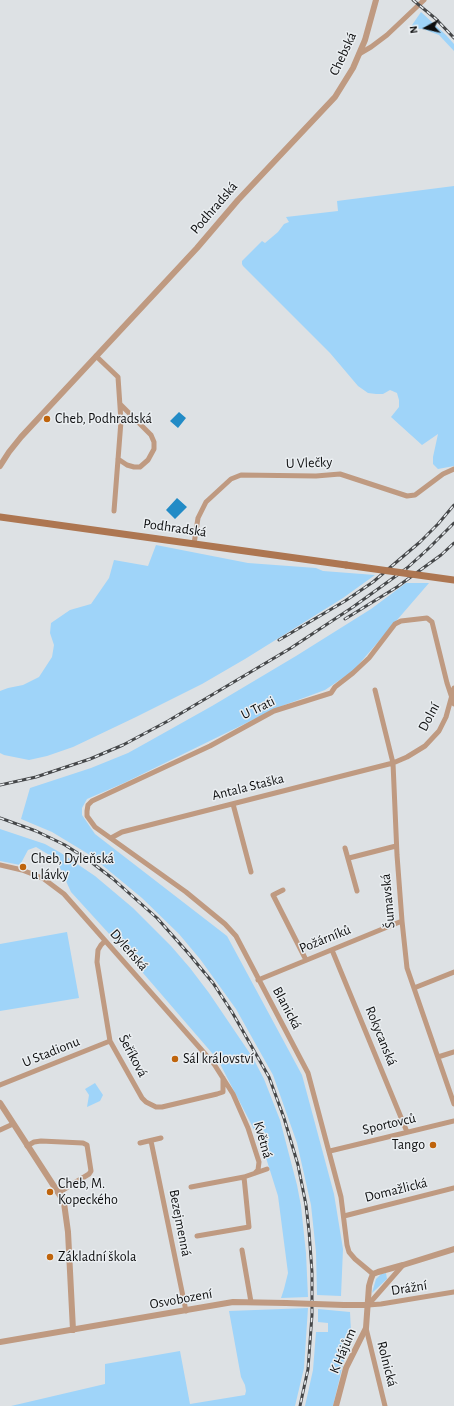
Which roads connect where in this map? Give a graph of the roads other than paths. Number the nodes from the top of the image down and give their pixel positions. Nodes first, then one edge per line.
1 (376, 0) edge
2 (424, 0) edge
3 (359, 54) junction
4 (321, 113) joint
5 (96, 356) junction
6 (120, 404) junction
7 (118, 459) junction
8 (0, 466) edge
9 (454, 469) edge
10 (114, 511) dead end
11 (0, 517) edge
12 (194, 544) junction
13 (454, 580) edge
14 (427, 618) joint
15 (454, 688) edge
16 (374, 690) dead end
17 (452, 698) junction
18 (454, 704) edge
19 (392, 763) junction
20 (233, 804) junction
21 (87, 811) joint
22 (111, 838) junction
23 (396, 846) junction
24 (346, 848) dead end
25 (349, 858) junction
26 (0, 865) edge
27 (251, 872) dead end
28 (283, 890) dead end
29 (357, 891) dead end
30 (402, 921) junction
31 (105, 941) junction
32 (332, 950) junction
33 (306, 960) junction
34 (454, 972) edge
35 (258, 980) junction
36 (414, 988) junction
37 (110, 1041) junction
38 (454, 1052) edge
39 (438, 1057) junction
40 (223, 1077) junction
41 (0, 1085) edge
42 (223, 1092) junction
43 (233, 1094) junction
44 (0, 1103) edge
45 (454, 1104) edge
46 (454, 1121) edge
47 (13, 1124) junction
48 (0, 1130) edge
49 (407, 1132) junction
50 (161, 1138) dead end
51 (151, 1141) junction
52 (140, 1143) dead end
53 (27, 1146) junction
54 (330, 1151) junction
55 (267, 1169) dead end
56 (255, 1173) junction
57 (244, 1177) junction
58 (191, 1187) dead end
59 (454, 1188) edge
60 (58, 1193) junction
61 (344, 1216) junction
62 (197, 1236) dead end
63 (454, 1249) edge
64 (242, 1250) dead end
65 (403, 1265) junction
66 (373, 1274) junction
67 (454, 1292) edge
68 (251, 1302) junction
69 (368, 1305) junction
70 (186, 1311) junction
71 (366, 1328) junction
72 (73, 1330) junction
73 (0, 1342) edge
74 (336, 1406) edge
75 (385, 1406) edge

1 - 3 street, Chebská
2 - 3 street
3 - 4 street, Chebská
4 - 5 street, Podhradská
5 - 6 street
5 - 8 street, Podhradská
6 - 7 street
6 - 7 street
7 - 10 street
9 - 12 street, U Vlečky
11 - 12 main road, Podhradská
12 - 13 main road, Podhradská, bridge
14 - 17 street, Dolní
14 - 21 street, U Trati
15 - 17 street
16 - 19 street, Šumavská
17 - 18 street
17 - 19 street, Dolní
19 - 20 street, Antala Staška
19 - 23 street, Šumavská
20 - 22 street, Antala Staška
20 - 27 street
21 - 22 street, Blanická
22 - 35 street, Blanická
23 - 25 street
23 - 30 street, Šumavská
24 - 25 street
25 - 29 street
26 - 31 street, Dyleňská
28 - 33 street
30 - 32 street, Požárníků
30 - 36 street, Šumavská
31 - 37 street, Šeříková
31 - 40 street, Dyleňská
32 - 33 street, Požárníků
32 - 49 street, Rokycanská
33 - 35 street, Požárníků
34 - 36 street
35 - 54 street, Blanická
36 - 39 street, Šumavská
37 - 41 street, U Stadionu
37 - 42 street, Šeříková
38 - 39 street
39 - 45 street, Šumavská
40 - 42 street
40 - 43 street, Květná
42 - 43 street, Šeříková
43 - 56 street, Květná
44 - 47 street
46 - 49 street, Sportovců
47 - 48 street
47 - 53 street
49 - 54 street, Sportovců
50 - 51 street
51 - 52 street
51 - 70 street, Bezejmenná
53 - 60 street
53 - 60 street
54 - 61 street, Blanická
55 - 56 street
56 - 57 street, Květná
57 - 58 street, Květná
57 - 62 street
59 - 61 street, Domažlická
60 - 72 street
61 - 66 street, Blanická
63 - 65 street
64 - 68 street
65 - 66 street
65 - 69 street
66 - 69 street, K Hájům
67 - 69 street, Drážní
68 - 69 street, Osvobození, bridge
68 - 70 street, Osvobození
69 - 71 street, K Hájům
70 - 72 street, Osvobození
71 - 74 street, K Hájům
71 - 75 street, Rolnická
72 - 73 street, Osvobození

